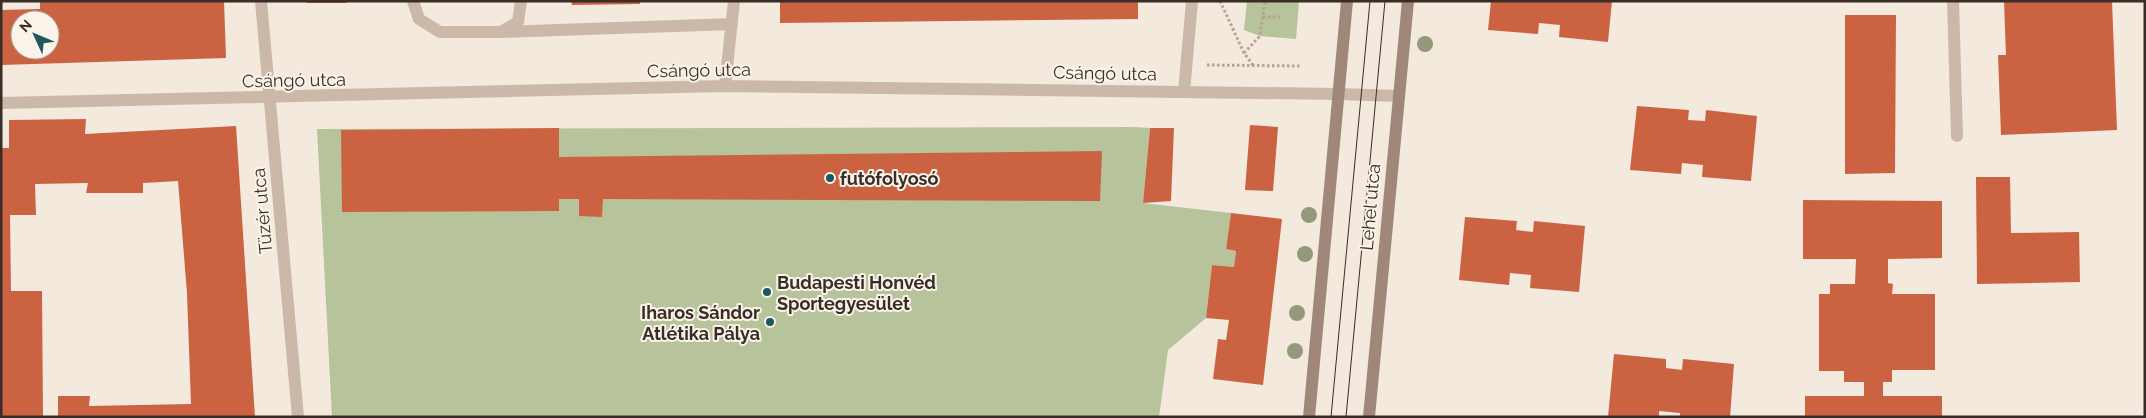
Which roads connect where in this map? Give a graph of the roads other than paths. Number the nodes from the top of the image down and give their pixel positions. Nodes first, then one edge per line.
1 (261, 1) edge
2 (413, 1) edge
3 (521, 1) edge
4 (734, 1) edge
5 (1192, 1) edge
6 (1347, 1) edge
7 (1408, 1) edge
8 (1953, 1) edge
9 (732, 24) junction
10 (501, 32) junction
11 (725, 86) junction
12 (1184, 92) junction
13 (1338, 94) junction
14 (1398, 96) junction
15 (270, 98) junction
16 (1, 103) edge
17 (1957, 136) dead end
18 (298, 417) edge
19 (1308, 417) edge
20 (1368, 417) edge

1 - 15 street, Tüzér utca
2 - 10 street
3 - 10 street
4 - 9 street
5 - 12 street
6 - 13 main road
7 - 14 main road, Lehel utca
8 - 17 street
9 - 10 street
9 - 11 street
11 - 12 street, Csángó utca
11 - 15 street, Csángó utca
12 - 13 street, Csángó utca
13 - 14 street, Csángó utca
13 - 19 main road
14 - 20 main road, Lehel utca
15 - 16 street, Csángó utca
15 - 18 street, Tüzér utca

